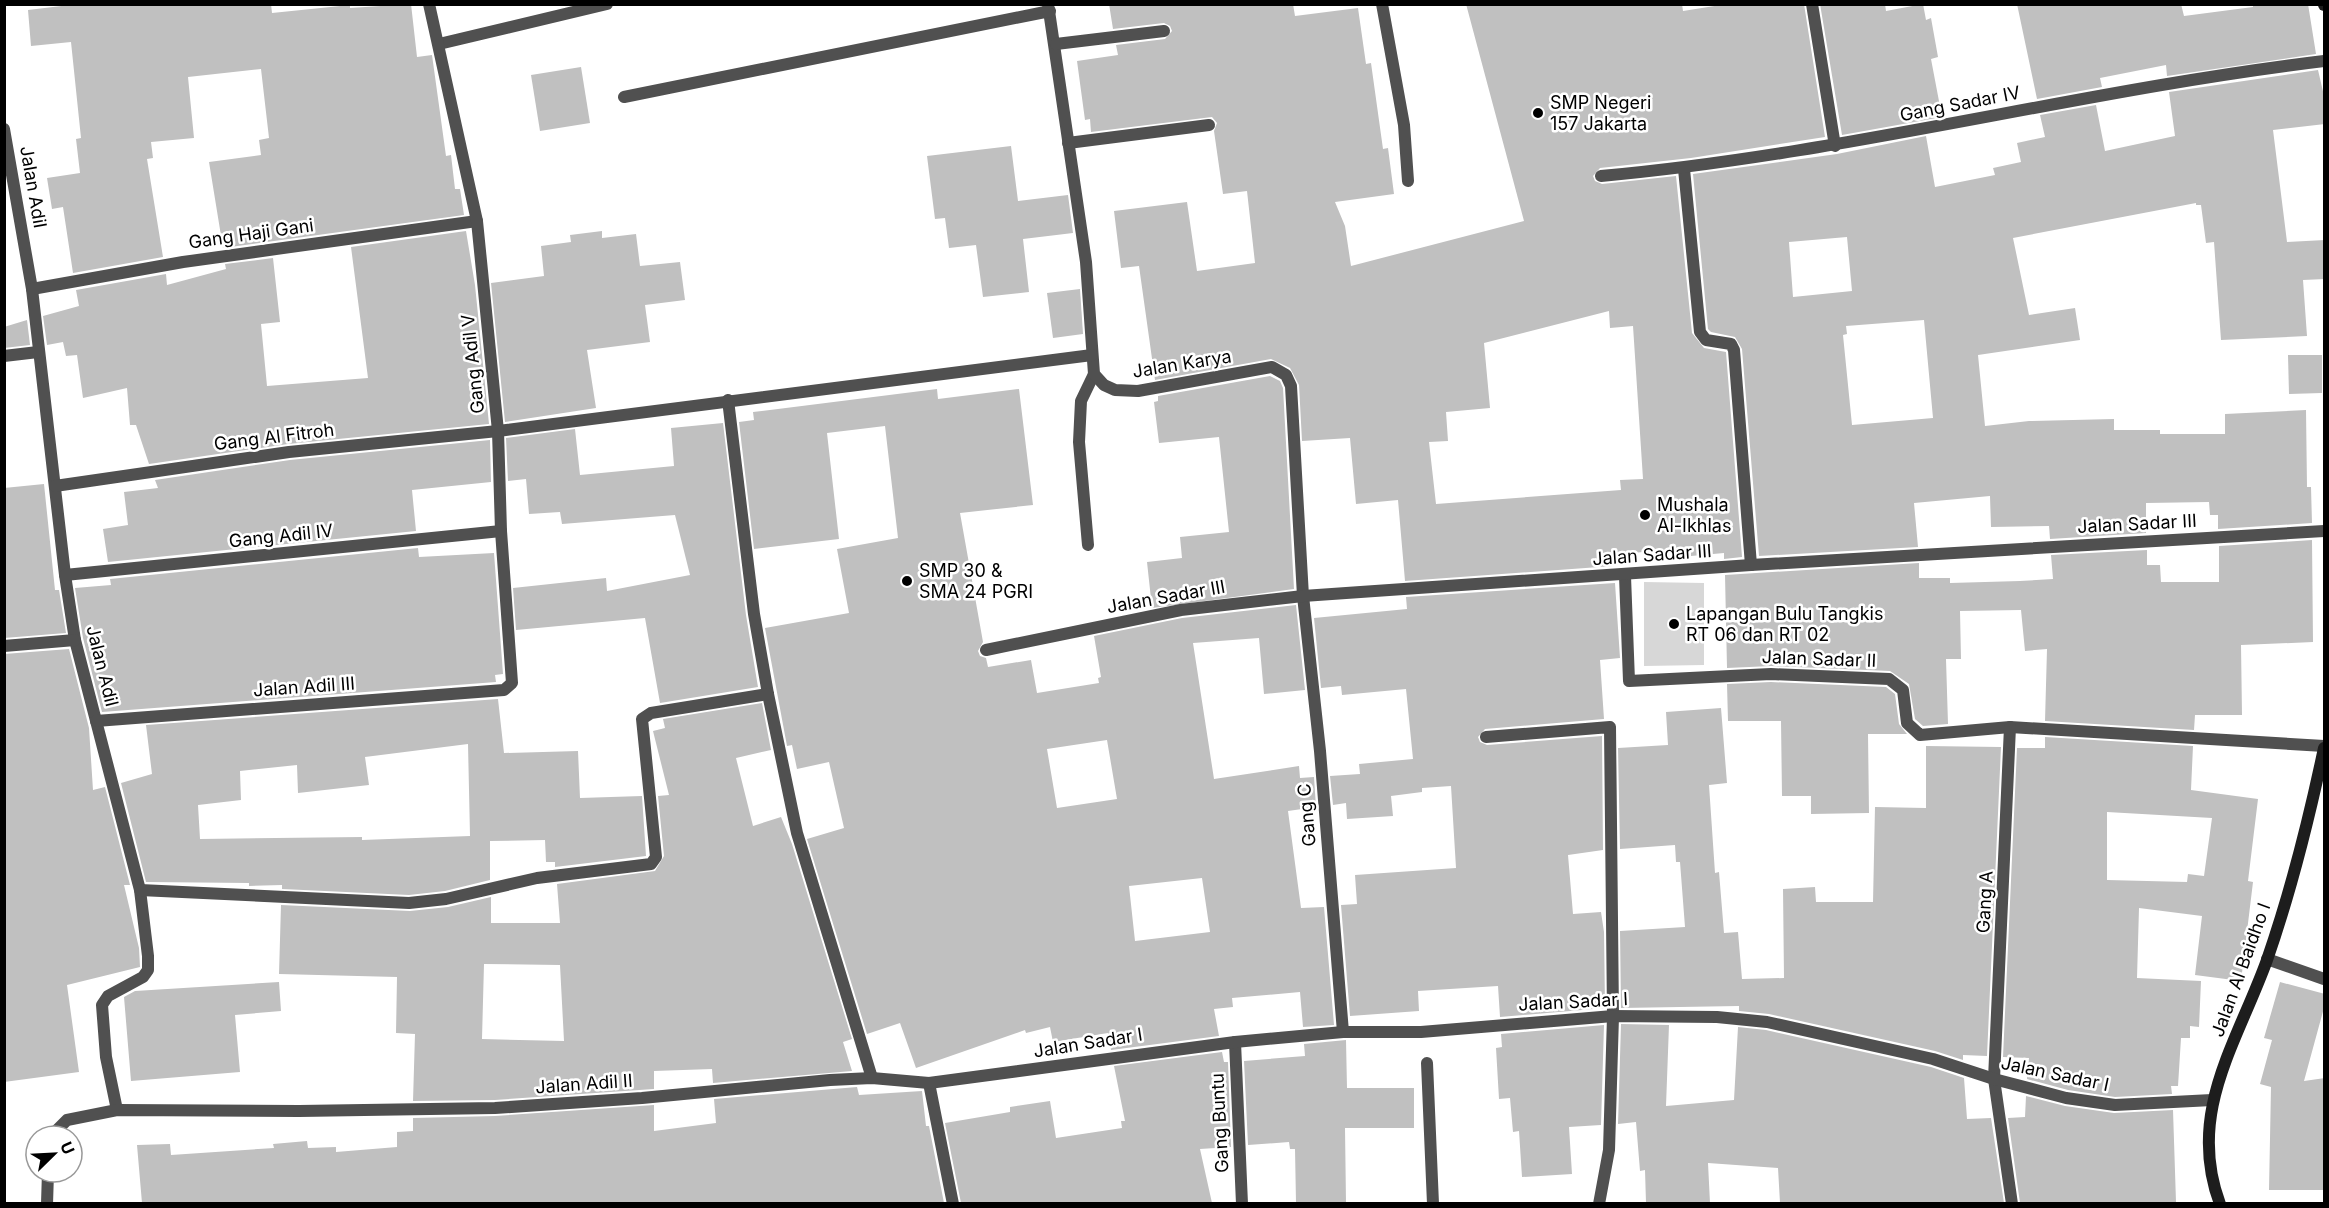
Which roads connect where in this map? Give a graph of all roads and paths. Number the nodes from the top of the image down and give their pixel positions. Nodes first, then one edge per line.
1 (429, 4) edge
2 (607, 4) edge
3 (1382, 4) edge
4 (1812, 4) edge
5 (1049, 8) edge
6 (1164, 31) dead end
7 (439, 44) junction
8 (1056, 44) junction
9 (2325, 61) edge
10 (624, 98) dead end
11 (1209, 125) dead end
12 (4, 129) edge
13 (1068, 143) junction
14 (1835, 146) junction
15 (1684, 169) junction
16 (1602, 176) dead end
17 (1408, 181) dead end
18 (477, 221) junction
19 (32, 289) junction
20 (38, 352) junction
21 (1092, 355) junction
22 (4, 356) edge
23 (1094, 374) junction
24 (728, 400) junction
25 (498, 431) junction
26 (55, 486) junction
27 (501, 531) junction
28 (2325, 531) edge
29 (1088, 545) dead end
30 (1752, 565) junction
31 (65, 575) junction
32 (1625, 576) junction
33 (1304, 596) junction
34 (75, 640) junction
35 (4, 646) edge
36 (986, 650) dead end
37 (512, 683) joint
38 (768, 694) junction
39 (96, 721) junction
40 (2010, 727) junction
41 (1486, 737) dead end
42 (2325, 747) edge
43 (140, 890) junction
44 (2267, 959) junction
45 (2325, 979) edge
46 (1613, 1016) junction
47 (1343, 1032) junction
48 (1234, 1041) junction
49 (1427, 1063) dead end
50 (872, 1078) junction
51 (1994, 1079) junction
52 (929, 1083) junction
53 (2212, 1100) junction
54 (117, 1110) junction
55 (63, 1124) edge
56 (48, 1184) edge
57 (47, 1203) edge
58 (953, 1203) edge
59 (1242, 1203) edge
60 (1433, 1203) edge
61 (1599, 1203) edge
62 (2012, 1203) edge
63 (2220, 1203) edge

1 - 7 street, Gang Adil V
2 - 7 street
3 - 17 street
4 - 14 street
5 - 8 street
5 - 10 street
6 - 8 street
7 - 18 street, Gang Adil V
8 - 13 street
9 - 14 street, Gang Sadar IV
11 - 13 street
12 - 19 street, Jalan Adil
13 - 21 street
14 - 15 street, Gang Sadar IV
15 - 16 street, Gang Sadar IV
15 - 30 street
18 - 19 street, Gang Haji Gani
18 - 25 street, Gang Adil V
19 - 20 street, Jalan Adil
20 - 22 street
20 - 26 street, Jalan Adil
21 - 23 street
21 - 24 street, Gang Al Fitroh
23 - 29 street
23 - 33 street, Jalan Karya
24 - 25 street, Gang Al Fitroh
24 - 38 street
25 - 26 street, Gang Al Fitroh
25 - 27 street, Gang Adil V
26 - 31 street, Jalan Adil
27 - 31 street, Gang Adil IV
27 - 37 street, Gang Adil V
28 - 30 street, Jalan Sadar III
30 - 32 street, Jalan Sadar III
31 - 34 street, Jalan Adil
32 - 33 street, Jalan Sadar III
32 - 40 street, Jalan Sadar II
33 - 36 street, Jalan Sadar III
33 - 47 street, Gang C
34 - 35 street
34 - 39 street, Jalan Adil
37 - 39 street, Jalan Adil III
38 - 43 street
38 - 50 street
39 - 43 street, Jalan Adil
40 - 42 street, Jalan Sadar II
40 - 51 street, Gang A
41 - 46 street
42 - 44 street, Jalan Al Baidho I
43 - 54 street, Jalan Adil
44 - 45 street
44 - 53 street, Jalan Al Baidho I
46 - 47 street, Jalan Sadar I
46 - 51 street, Jalan Sadar I
46 - 61 street
47 - 48 street, Jalan Sadar I
48 - 52 street, Jalan Sadar I
48 - 59 street, Gang Buntu
49 - 60 street
50 - 52 street, Jalan Adil II
50 - 54 street, Jalan Adil II
51 - 53 street, Jalan Sadar I
51 - 62 street, Gang A
52 - 58 street
53 - 63 street, Jalan Al Baidho I
54 - 55 street
56 - 57 street

